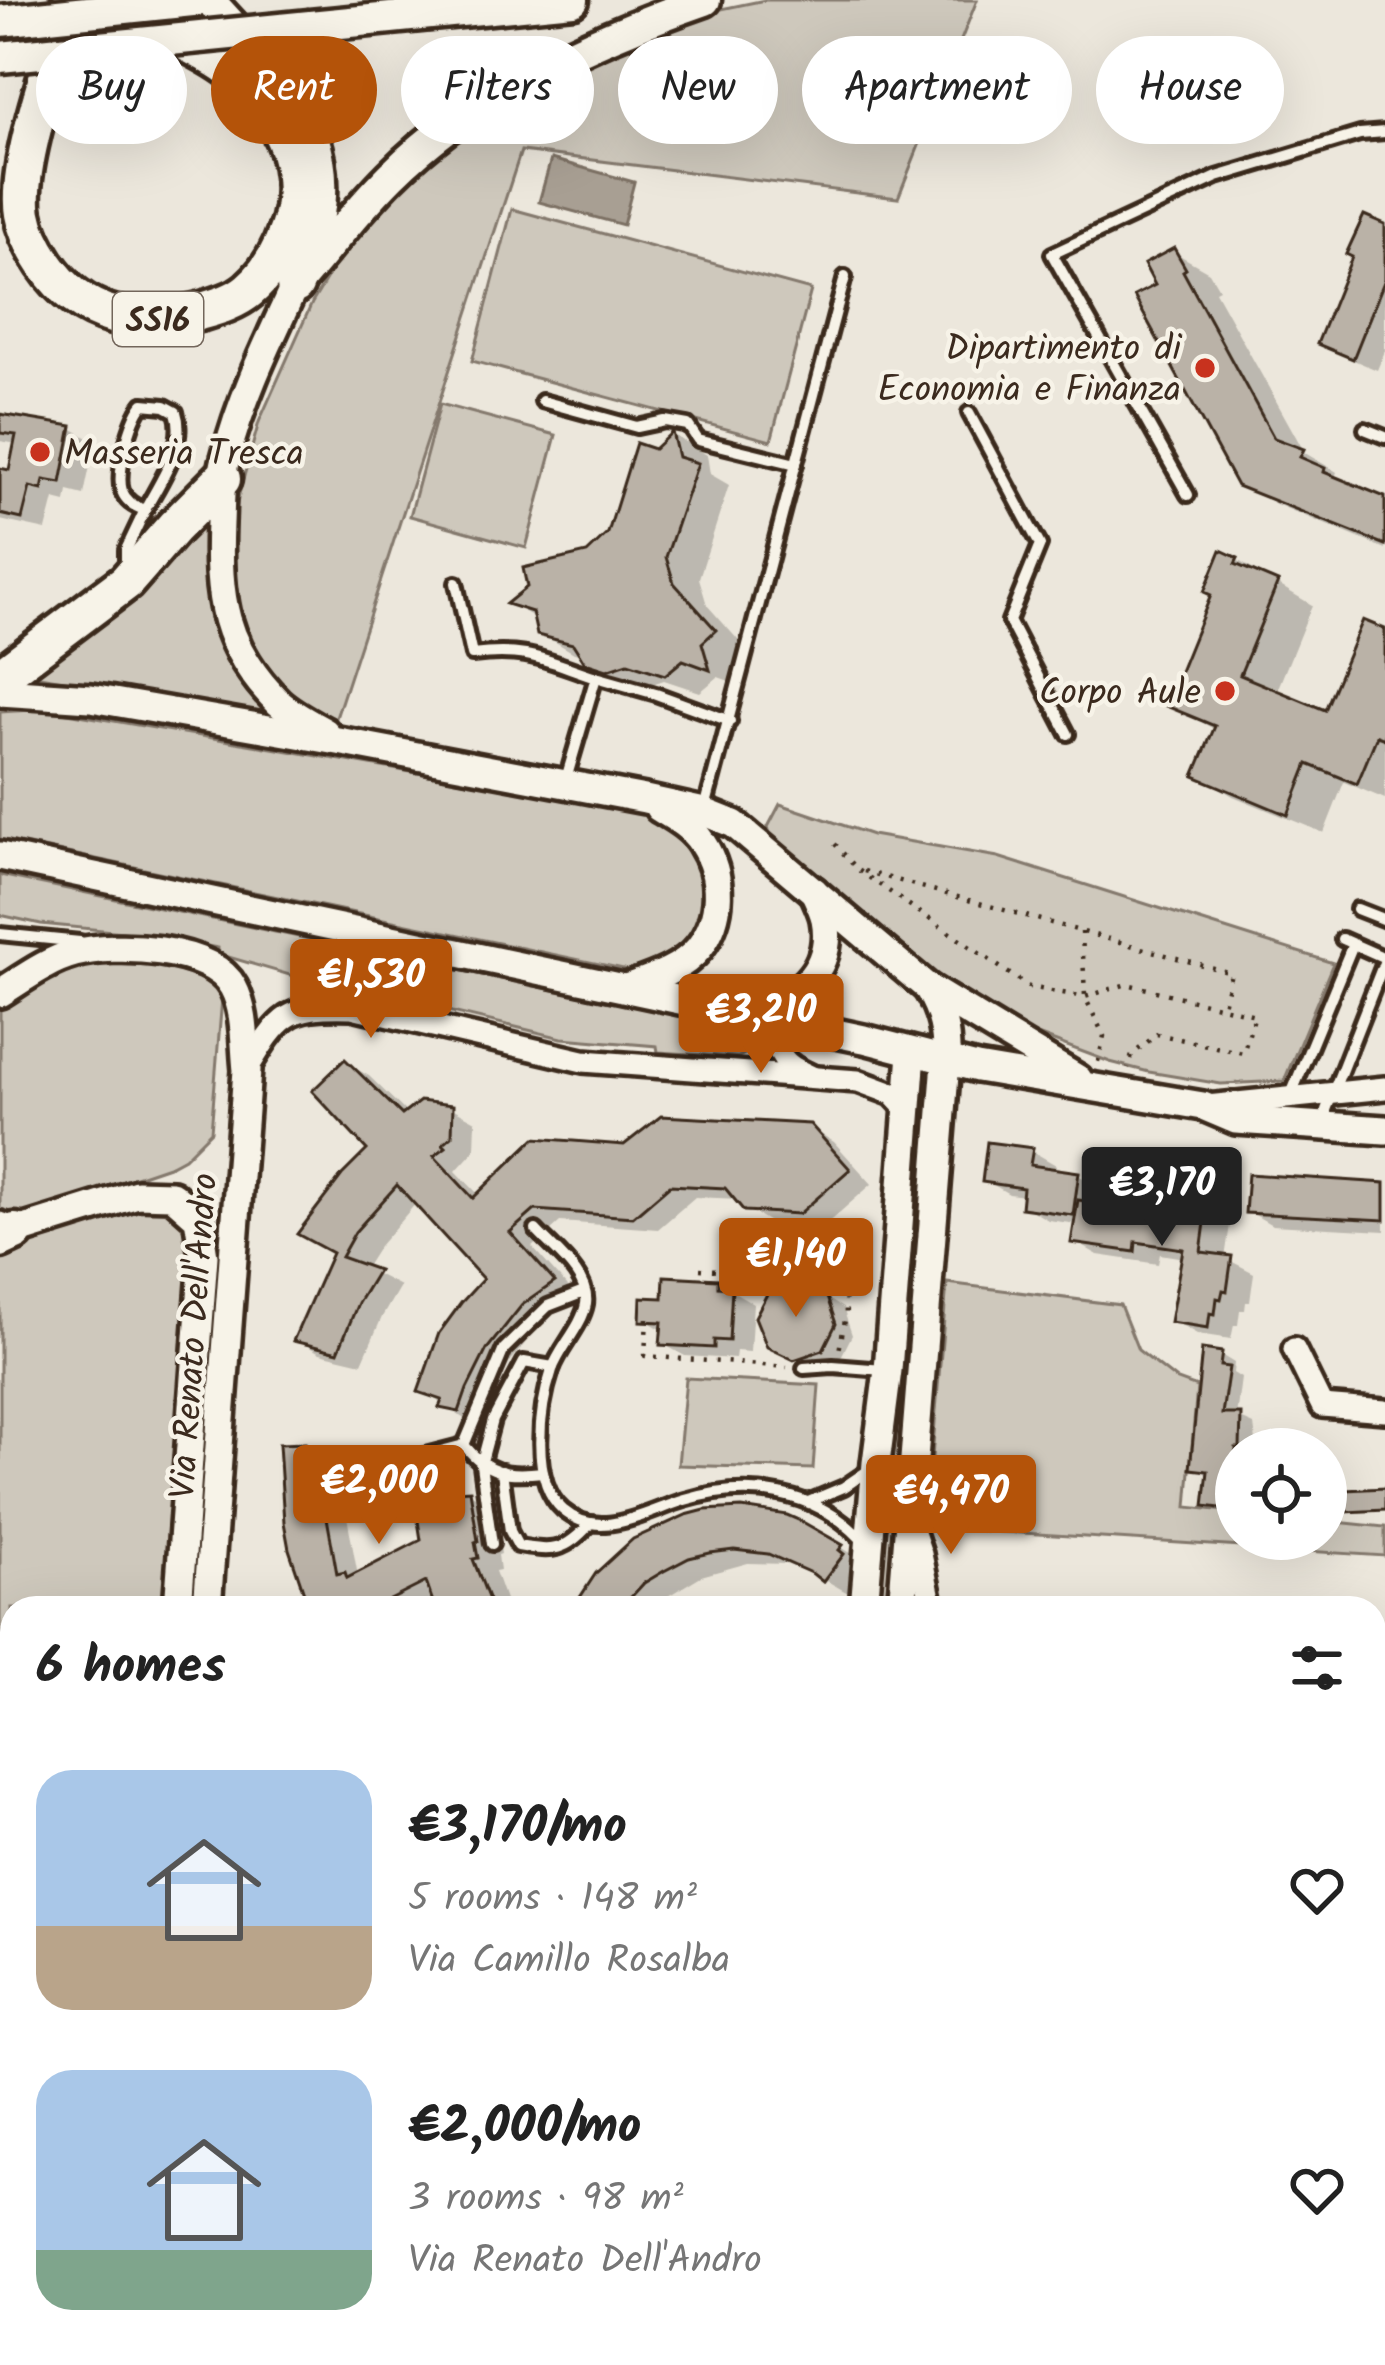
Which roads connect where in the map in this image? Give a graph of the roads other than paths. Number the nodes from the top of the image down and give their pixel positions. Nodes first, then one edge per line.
1 (8, 0) edge
2 (71, 0) edge
3 (203, 0) edge
4 (573, 0) edge
5 (705, 0) edge
6 (0, 25) edge
7 (61, 36) edge
8 (187, 39) edge
9 (187, 43) edge
10 (36, 54) edge
11 (0, 57) edge
12 (36, 121) edge
13 (1385, 132) edge
14 (844, 277) dead end
15 (295, 285) junction
16 (542, 401) dead end
17 (969, 413) dead end
18 (1365, 429) dead end
19 (1385, 437) edge
20 (796, 464) junction
21 (222, 479) junction
22 (1188, 495) dead end
23 (145, 510) junction
24 (126, 582) junction
25 (456, 583) dead end
26 (0, 676) edge
27 (596, 677) junction
28 (0, 692) edge
29 (730, 721) junction
30 (1068, 734) dead end
31 (338, 741) junction
32 (565, 783) junction
33 (645, 799) junction
34 (704, 812) junction
35 (0, 856) edge
36 (814, 891) junction
37 (1357, 909) dead end
38 (1385, 920) edge
39 (0, 934) edge
40 (105, 947) junction
41 (1385, 959) edge
42 (626, 988) junction
43 (928, 988) junction
44 (0, 992) edge
45 (745, 1014) junction
46 (912, 1053) junction
47 (946, 1062) junction
48 (247, 1070) junction
49 (816, 1079) junction
50 (1091, 1088) junction
51 (1385, 1088) edge
52 (1333, 1094) junction
53 (1291, 1111) junction
54 (907, 1117) junction
55 (1328, 1126) junction
56 (941, 1128) junction
57 (1385, 1130) edge
58 (536, 1230) dead end
59 (5, 1232) edge
60 (584, 1292) junction
61 (1294, 1349) dead end
62 (553, 1367) junction
63 (804, 1368) road end
64 (888, 1370) junction
65 (1385, 1411) edge
66 (464, 1445) junction
67 (876, 1463) junction
68 (481, 1465) junction
69 (502, 1471) junction
70 (543, 1472) junction
71 (409, 1499) dead end
72 (808, 1502) junction
73 (910, 1522) junction
74 (591, 1523) junction
75 (491, 1544) dead end
76 (869, 1549) junction
77 (179, 1596) edge
78 (207, 1596) edge
79 (865, 1596) edge
80 (904, 1596) edge
81 (930, 1596) edge

1 - 6 highway
2 - 7 highway, SS16
3 - 6 main road, bridge
3 - 15 highway
4 - 8 main road, bridge
5 - 15 main road
9 - 12 highway, SS16
10 - 11 main road, bridge
13 - 22 lane
14 - 20 lane
15 - 21 street
16 - 20 lane
17 - 30 lane
18 - 19 lane
20 - 29 lane
21 - 24 highway
21 - 31 street
23 - 23 lane
23 - 24 lane
24 - 26 highway
25 - 27 lane
27 - 29 lane
27 - 32 lane
28 - 31 street
29 - 34 lane
31 - 32 street
32 - 33 street
33 - 34 street
33 - 42 street
34 - 36 street
35 - 42 street
36 - 43 street
36 - 45 street
37 - 38 lane
39 - 40 lane
40 - 44 street
40 - 48 street, Via Renato Dell'Andro
41 - 52 lane
41 - 53 lane
42 - 45 street
43 - 47 street
43 - 50 street
45 - 46 street
45 - 49 street
46 - 47 street
46 - 54 street
47 - 50 street
47 - 56 street
48 - 49 street
48 - 78 street, Via Renato Dell'Andro
49 - 54 street
50 - 53 street
51 - 52 street
52 - 53 street
52 - 55 lane
53 - 55 street
54 - 56 street
54 - 64 street
55 - 57 street
56 - 73 street
58 - 60 lane
59 - 77 street, Via Renato Dell'Andro
60 - 62 lane
60 - 66 lane
61 - 65 street
62 - 68 lane
62 - 70 lane
63 - 64 lane
64 - 67 street
66 - 68 lane
66 - 71 lane
67 - 72 lane
67 - 76 street
68 - 69 lane
68 - 75 lane
69 - 70 lane
69 - 74 lane
70 - 74 lane
72 - 74 lane
72 - 76 lane
73 - 80 street
73 - 81 street
76 - 79 street

